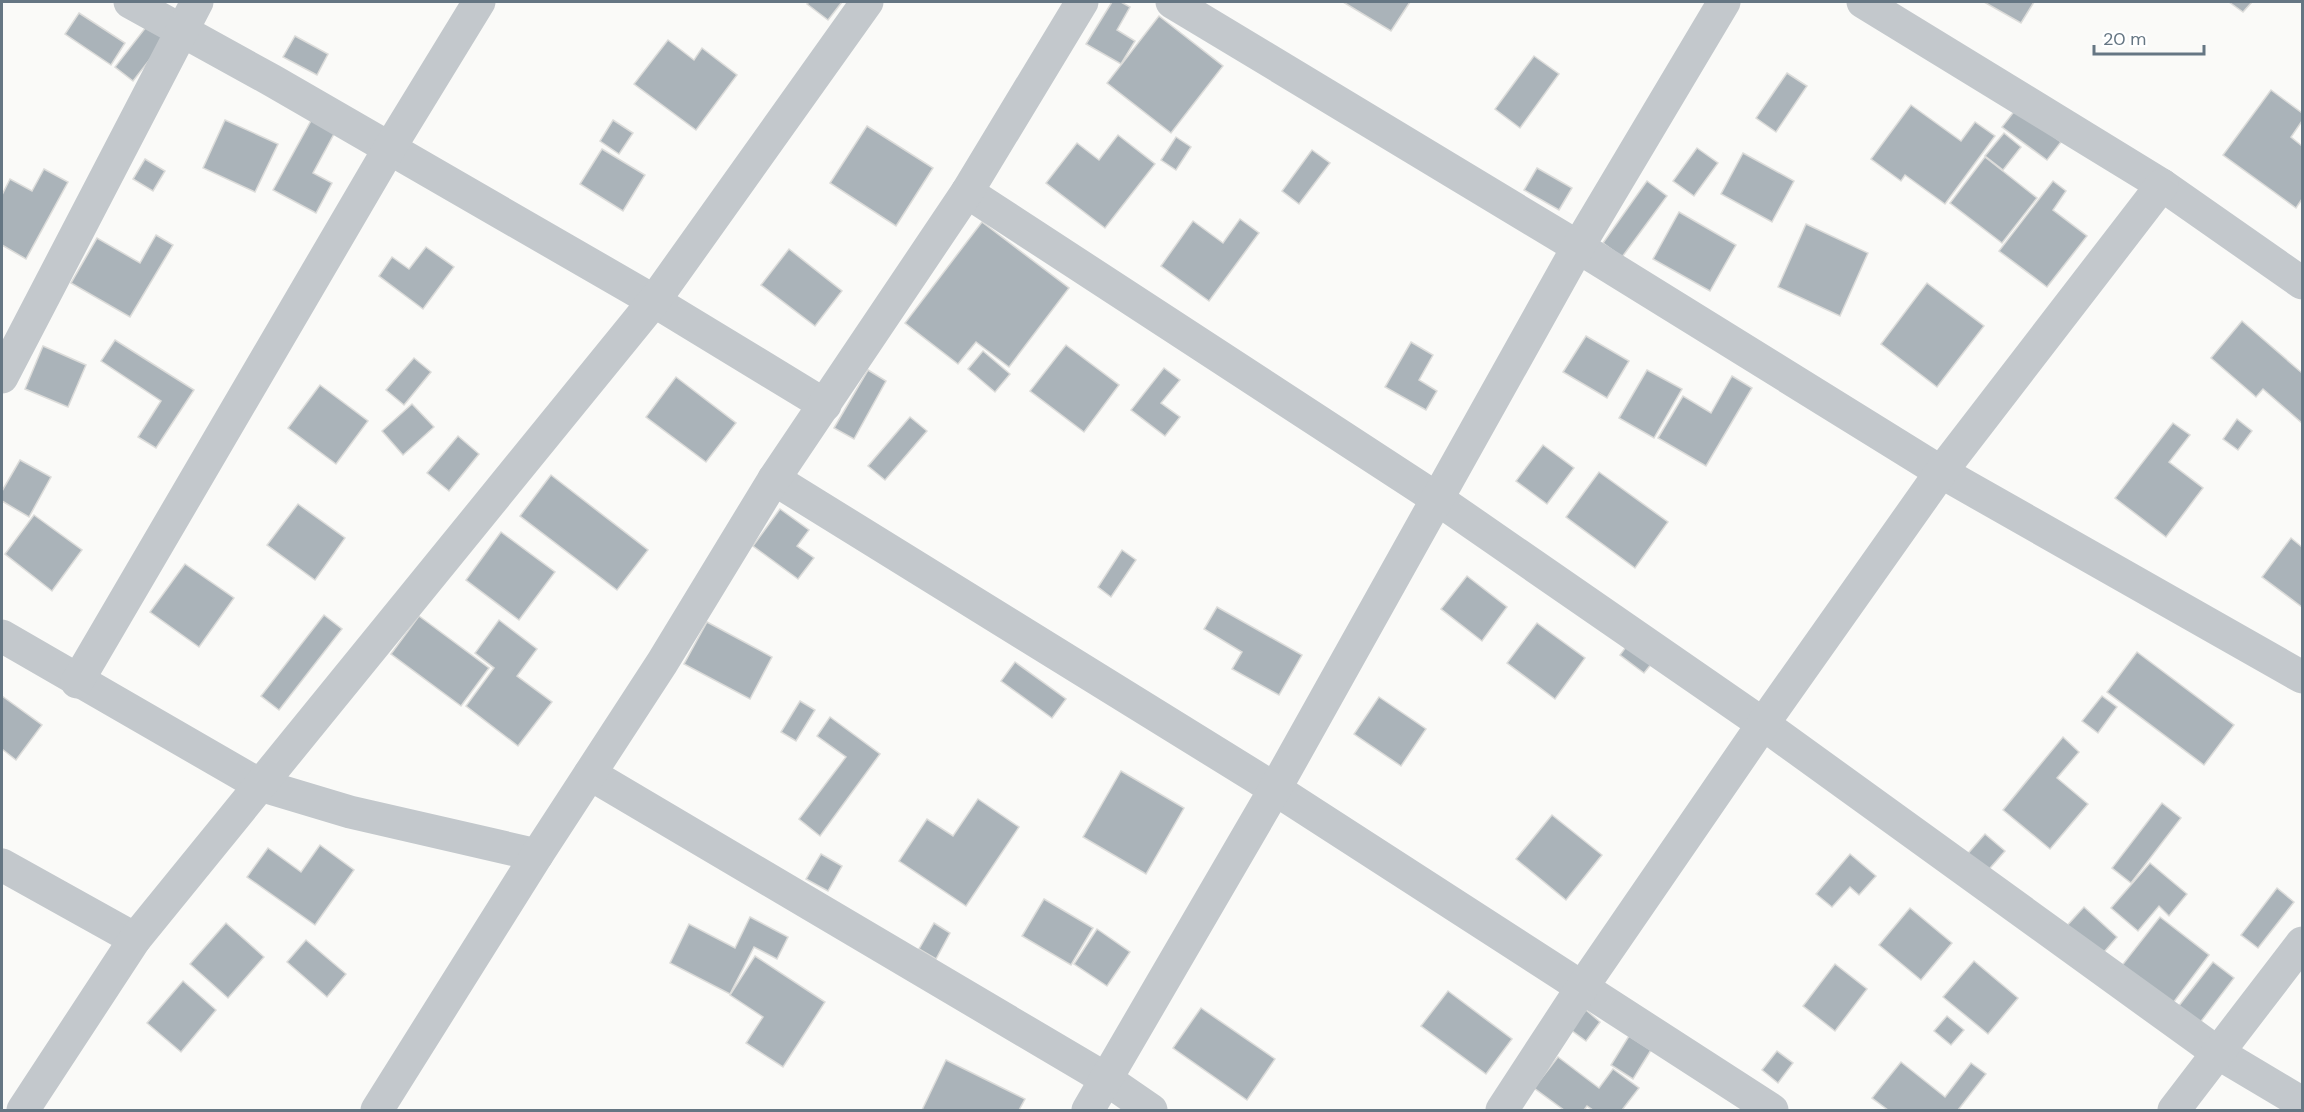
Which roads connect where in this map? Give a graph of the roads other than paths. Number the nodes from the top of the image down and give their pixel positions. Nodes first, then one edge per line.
1 (130, 2) edge
2 (478, 2) edge
3 (867, 2) edge
4 (1082, 2) edge
5 (1172, 2) edge
6 (1724, 2) edge
7 (1863, 2) edge
8 (190, 16) edge
9 (389, 149) junction
10 (2162, 185) junction
11 (967, 192) junction
12 (1578, 247) junction
13 (2302, 283) edge
14 (654, 301) junction
15 (2, 377) edge
16 (825, 405) junction
17 (1941, 472) junction
18 (774, 479) junction
19 (1436, 498) junction
20 (2, 636) edge
21 (2302, 677) edge
22 (77, 682) junction
23 (1763, 724) junction
24 (590, 774) junction
25 (260, 785) junction
26 (1275, 789) junction
27 (537, 855) junction
28 (2, 865) edge
29 (135, 939) junction
30 (2302, 944) edge
31 (1581, 989) junction
32 (2218, 1053) junction
33 (1106, 1079) junction
34 (2302, 1103) edge
35 (23, 1110) edge
36 (377, 1110) edge
37 (1088, 1110) edge
38 (1150, 1110) edge
39 (1502, 1110) edge
40 (1772, 1110) edge
41 (2174, 1110) edge

1 - 8 street
2 - 9 street
3 - 14 street
4 - 11 street
5 - 12 street
6 - 12 street
7 - 10 street
8 - 9 street
8 - 15 street
9 - 14 street
9 - 22 street
10 - 13 street
10 - 17 street
11 - 16 street
11 - 19 street
12 - 17 street
12 - 19 street
14 - 16 street
14 - 25 street
16 - 18 street
17 - 21 street
17 - 23 street
18 - 24 street
18 - 26 street
19 - 23 street
19 - 26 street
20 - 22 street
22 - 25 street
23 - 31 street
23 - 32 street
24 - 27 street
24 - 33 street
25 - 27 street
25 - 29 street
26 - 31 street
26 - 33 street
27 - 36 street
28 - 29 street
29 - 35 street
30 - 32 street
31 - 39 street
31 - 40 street
32 - 34 street
32 - 41 street
33 - 37 street
33 - 38 street

